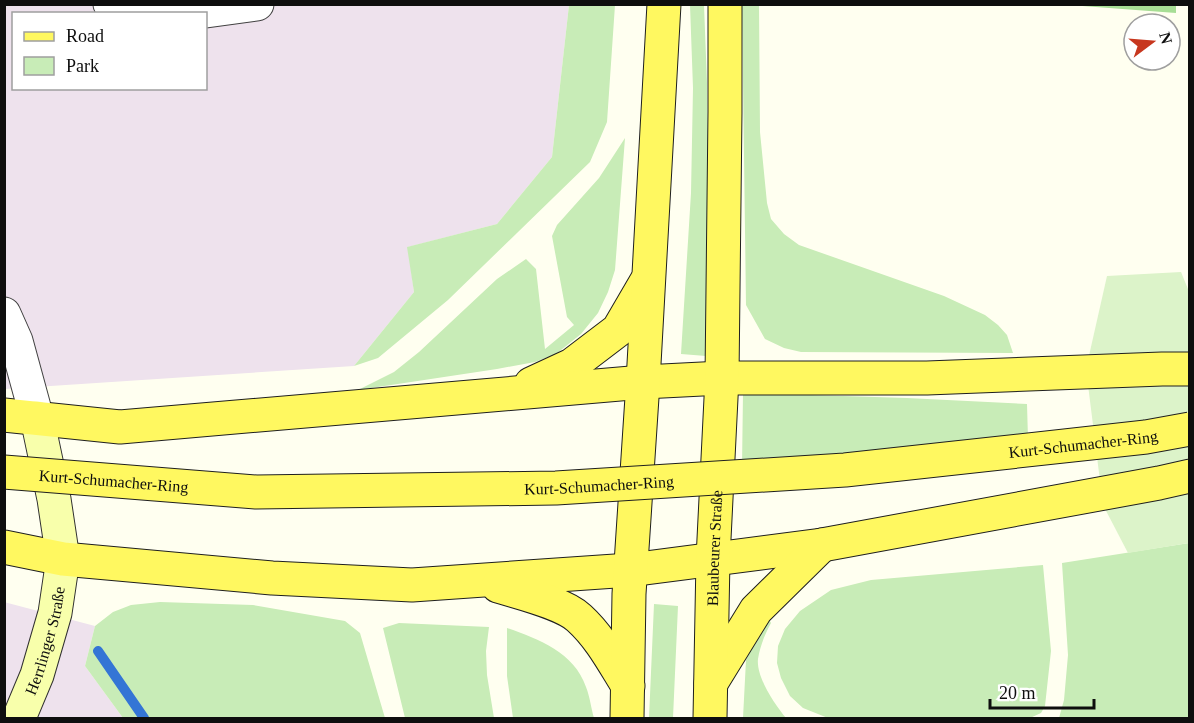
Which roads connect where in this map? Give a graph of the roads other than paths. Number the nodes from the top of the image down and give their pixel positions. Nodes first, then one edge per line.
1 (111, 4) edge
2 (257, 4) edge
3 (664, 4) edge
4 (725, 4) edge
5 (648, 277) junction
6 (4, 314) edge
7 (1190, 369) edge
8 (722, 378) junction
9 (643, 382) junction
10 (508, 394) junction
11 (4, 416) edge
12 (37, 418) junction
13 (1190, 429) edge
14 (4, 472) edge
15 (1190, 476) edge
16 (822, 546) junction
17 (4, 547) edge
18 (63, 559) junction
19 (713, 559) junction
20 (630, 570) junction
21 (479, 580) junction
22 (711, 683) junction
23 (628, 686) junction
24 (19, 718) edge
25 (627, 718) edge
26 (710, 718) edge

1 - 2 street
3 - 5 main road
4 - 8 main road, Blaubeurer Straße
5 - 9 main road
5 - 10 main road
6 - 12 street
7 - 8 main road
8 - 9 main road
8 - 19 main road, Blaubeurer Straße
9 - 10 main road
9 - 20 main road
10 - 12 main road
11 - 12 main road
12 - 18 street, Herrlinger Straße
13 - 14 main road, Kurt-Schumacher-Ring, bridge
15 - 16 main road
16 - 19 main road
16 - 22 main road
17 - 18 main road
18 - 21 main road
18 - 24 street, Herrlinger Straße
19 - 20 main road
19 - 22 main road, Blaubeurer Straße
20 - 21 main road
20 - 23 main road
21 - 23 main road
22 - 26 main road, Blaubeurer Straße
23 - 25 main road

